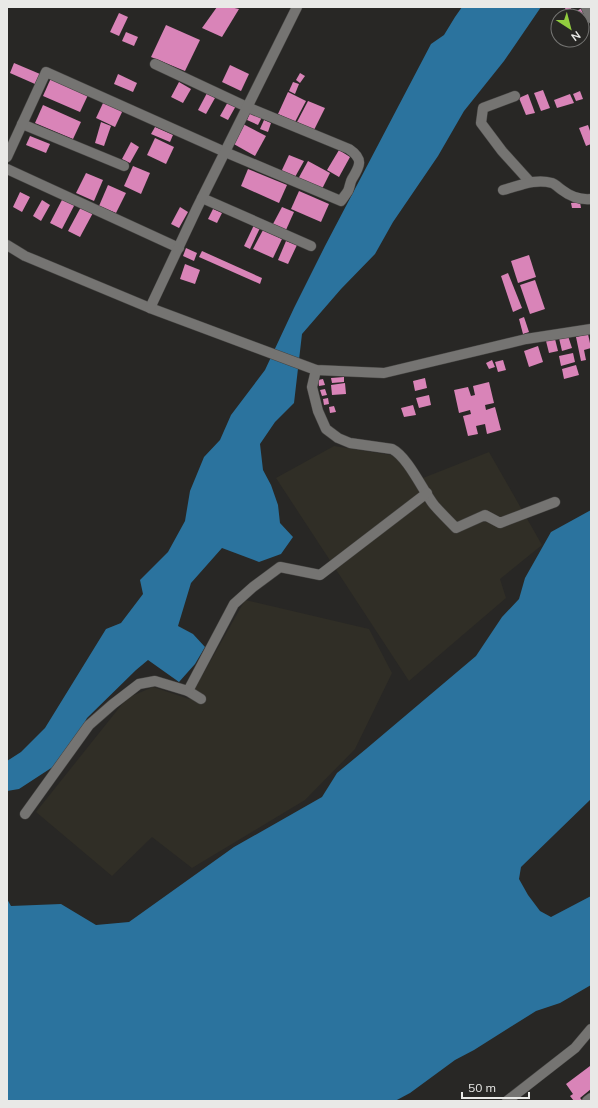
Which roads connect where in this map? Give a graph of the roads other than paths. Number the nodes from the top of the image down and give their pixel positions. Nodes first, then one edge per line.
1 (297, 7) edge
2 (586, 7) edge
3 (591, 18) edge
4 (155, 64) dead end
5 (515, 96) dead end
6 (247, 107) junction
7 (22, 124) junction
8 (225, 152) junction
9 (7, 157) edge
10 (124, 166) dead end
11 (7, 169) edge
12 (530, 182) junction
13 (503, 190) dead end
14 (202, 198) junction
15 (591, 199) edge
16 (7, 245) edge
17 (311, 246) dead end
18 (179, 248) junction
19 (150, 308) junction
20 (591, 329) edge
21 (316, 370) junction
22 (427, 493) junction
23 (555, 502) dead end
24 (188, 691) junction
25 (201, 698) dead end
26 (25, 814) dead end
27 (591, 1028) edge
28 (591, 1098) edge
29 (507, 1101) edge
30 (587, 1101) edge

1 - 6 street
2 - 3 street
4 - 6 street
5 - 12 street
6 - 8 street
6 - 8 street
7 - 8 street
7 - 9 street
7 - 10 street
8 - 14 street
11 - 18 street
12 - 13 street
12 - 15 street
14 - 17 street
14 - 18 street
16 - 19 street
18 - 19 street
19 - 21 street
20 - 21 street
21 - 22 street
22 - 23 street
22 - 24 street
24 - 25 street
24 - 26 street
27 - 29 street
28 - 30 street

